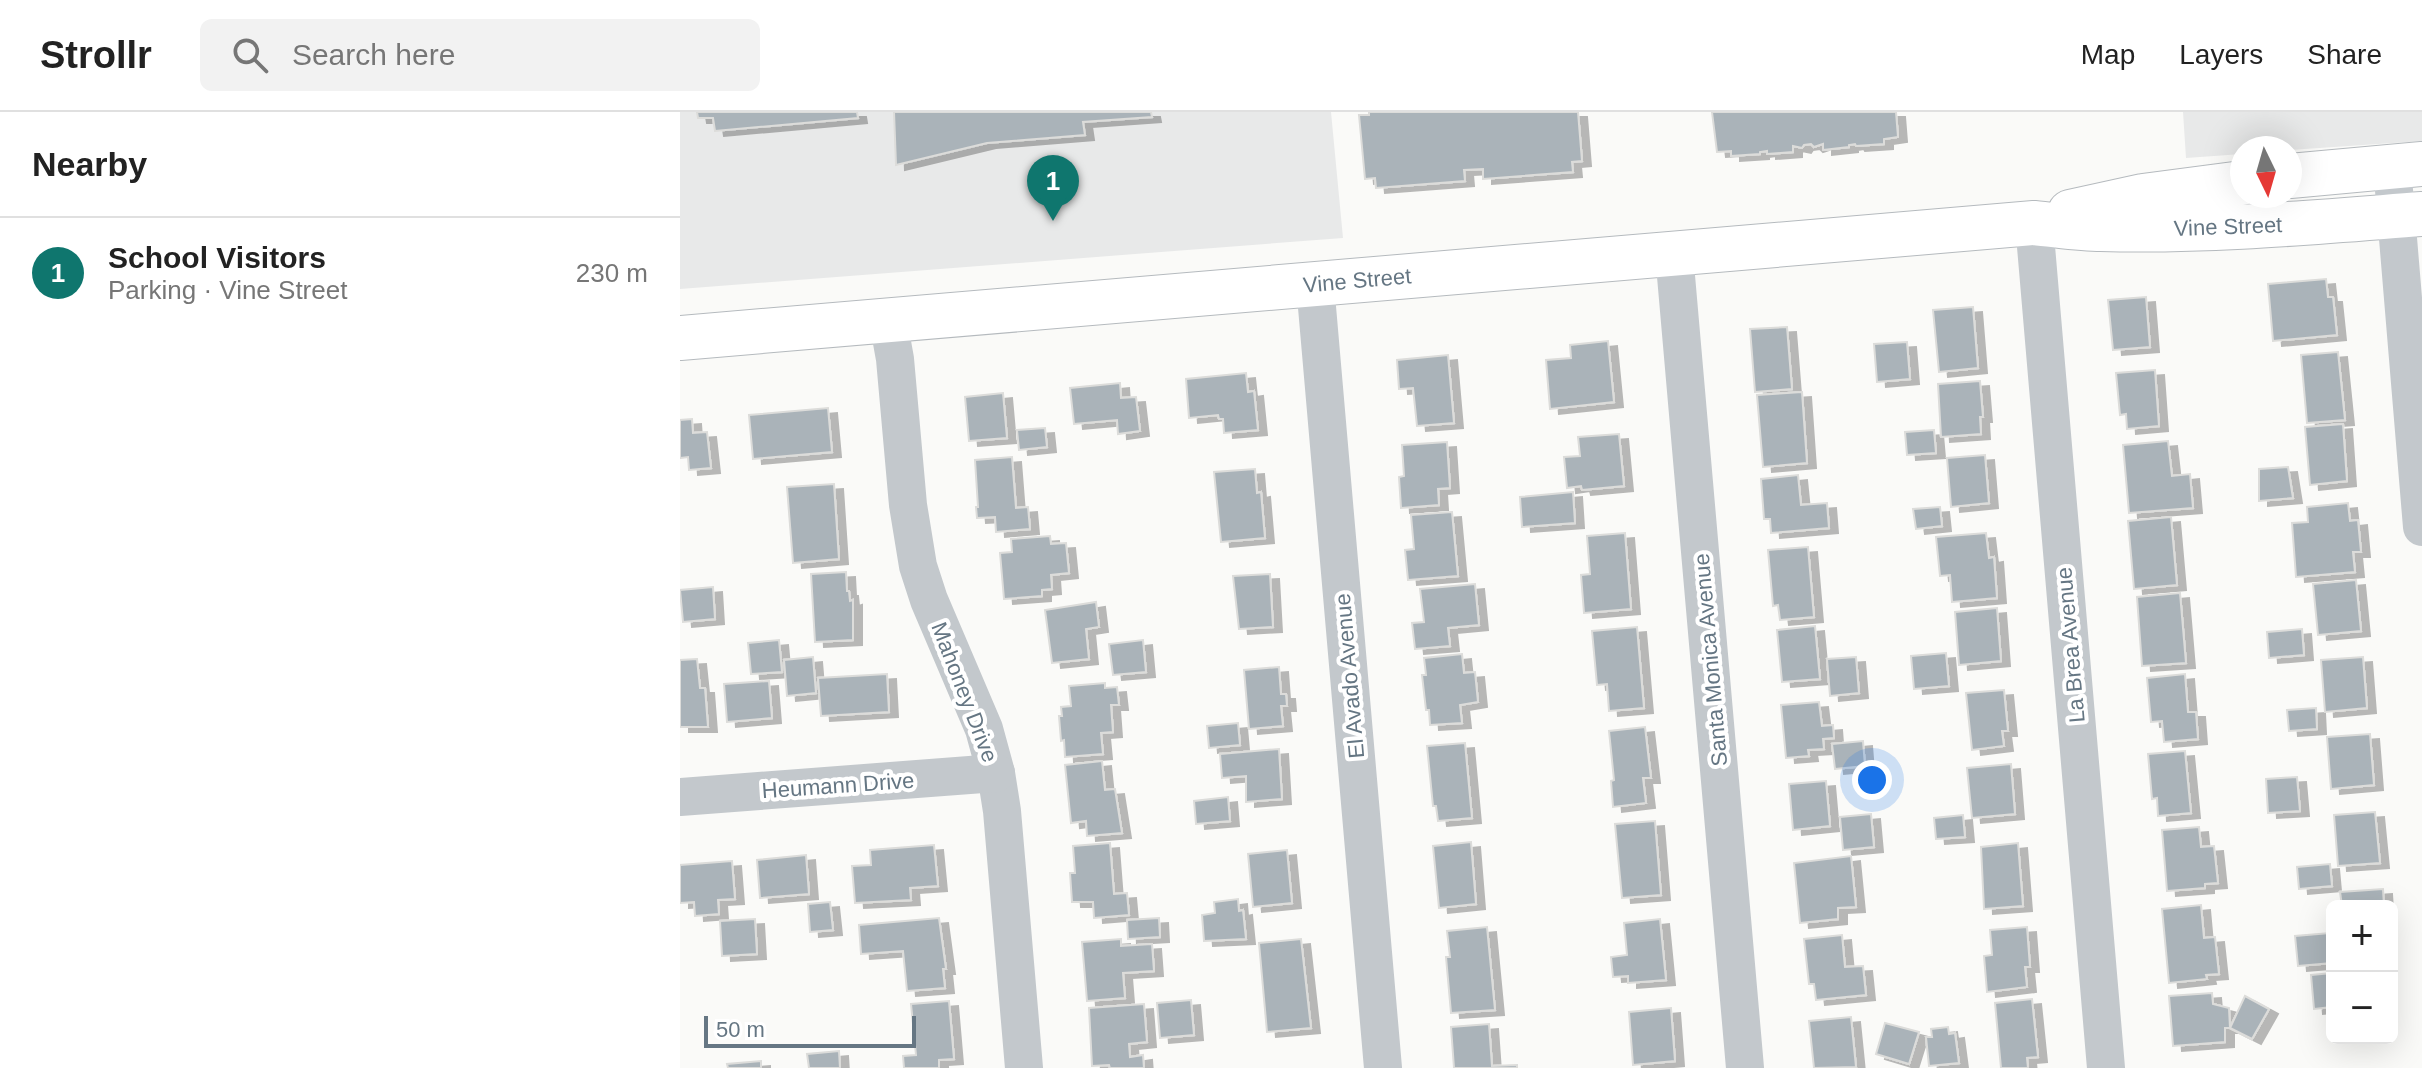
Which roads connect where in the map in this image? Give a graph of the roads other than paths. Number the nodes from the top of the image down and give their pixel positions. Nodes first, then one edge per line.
1 (2407, 165) edge
2 (2302, 175) edge
3 (2230, 185) edge
4 (2409, 215) edge
5 (2034, 223) junction
6 (1674, 253) junction
7 (1315, 284) junction
8 (888, 320) junction
9 (680, 338) edge
10 (2422, 527) edge
11 (996, 773) junction
12 (680, 797) edge
13 (1024, 1068) edge
14 (1383, 1068) edge
15 (1745, 1068) edge
16 (2106, 1068) edge

1 - 2 main road
1 - 4 street
3 - 5 main road, Vine Street
4 - 5 main road, Vine Street
4 - 10 street
5 - 6 main road, Vine Street
5 - 16 street, La Brea Avenue
6 - 7 main road, Vine Street
6 - 15 street, Santa Monica Avenue
7 - 8 main road, Vine Street
7 - 14 street, El Avado Avenue
8 - 9 main road, Vine Street
8 - 11 street, Mahoney Drive
11 - 12 street, Heumann Drive
11 - 13 street, Mahoney Drive

